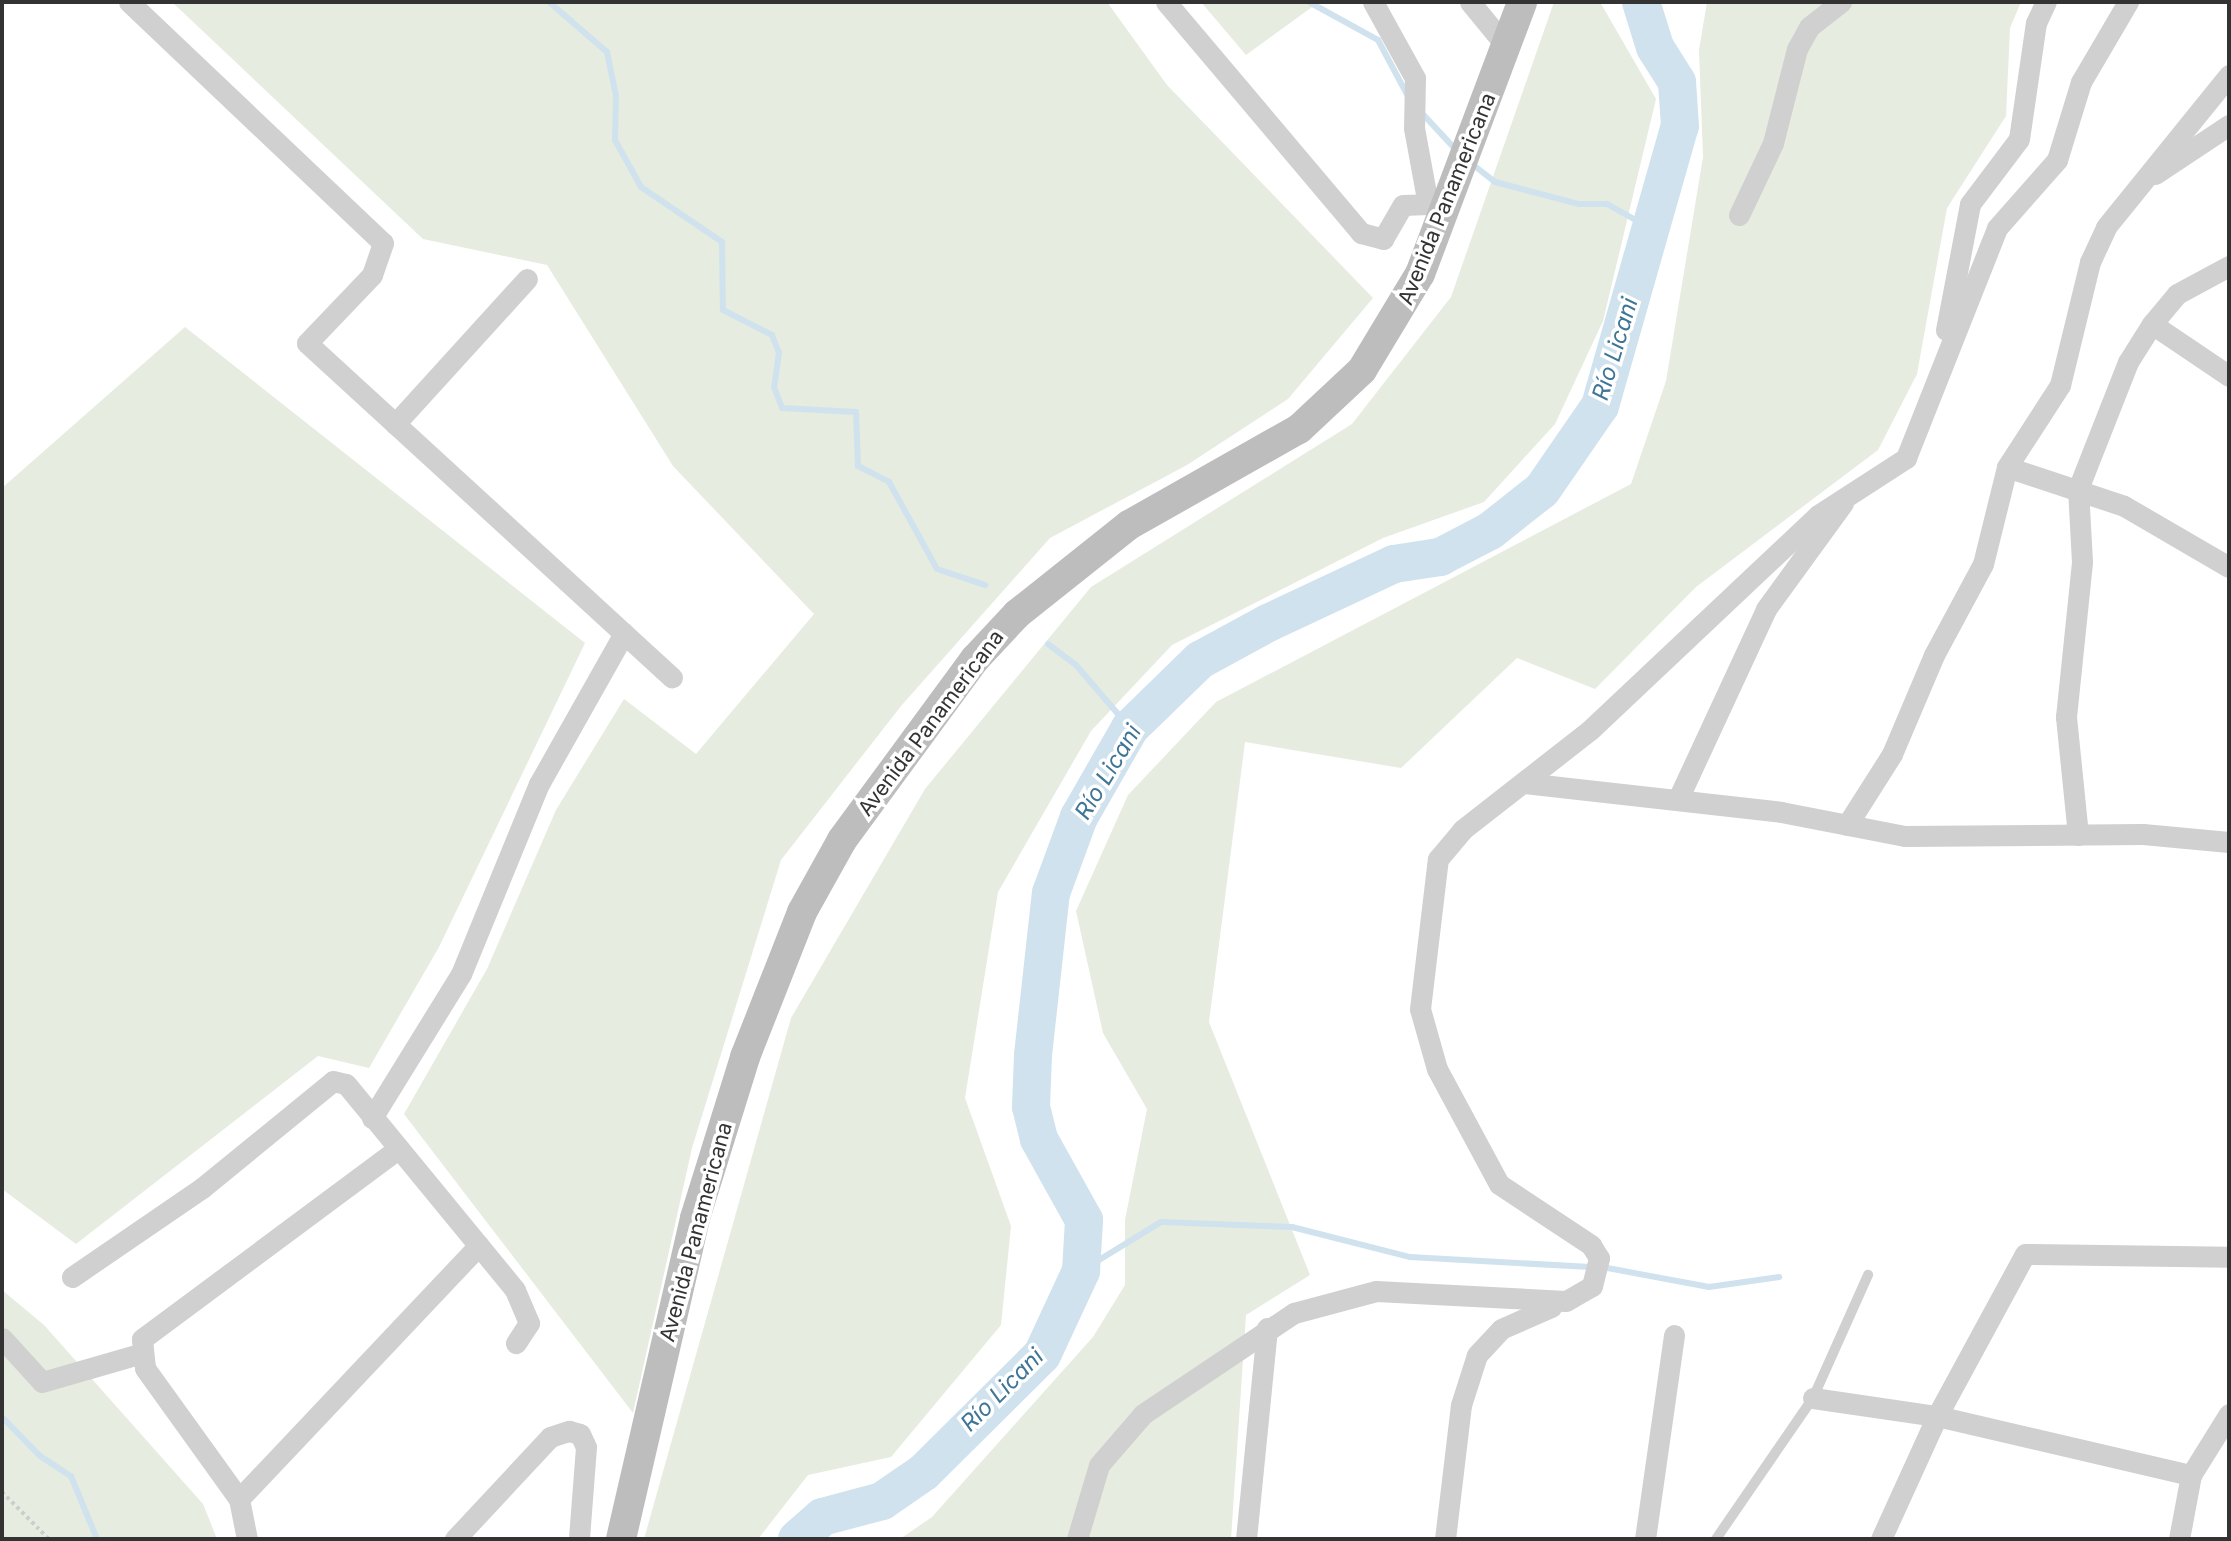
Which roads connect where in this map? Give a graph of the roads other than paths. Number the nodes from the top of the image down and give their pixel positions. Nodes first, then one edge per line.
1 (129, 2) edge
2 (1166, 2) edge
3 (1373, 2) edge
4 (1470, 2) edge
5 (1522, 2) edge
6 (1841, 2) edge
7 (2046, 2) edge
8 (2129, 2) edge
9 (1507, 47) junction
10 (2229, 75) edge
11 (2229, 125) edge
12 (2140, 184) junction
13 (1440, 207) junction
14 (1739, 215) dead end
15 (2229, 265) edge
16 (527, 279) dead end
17 (2152, 324) junction
18 (2229, 376) edge
19 (1940, 377) junction
20 (395, 424) junction
21 (2007, 467) junction
22 (2078, 489) junction
23 (1852, 491) junction
24 (2229, 567) edge
25 (624, 633) junction
26 (672, 677) dead end
27 (1524, 783) junction
28 (1678, 799) junction
29 (1847, 825) junction
30 (2078, 835) junction
31 (2229, 842) edge
32 (372, 1118) junction
33 (398, 1149) junction
34 (479, 1245) junction
35 (2229, 1256) edge
36 (1868, 1275) dead end
37 (72, 1277) dead end
38 (1566, 1301) junction
39 (1267, 1328) junction
40 (1674, 1335) dead end
41 (2, 1338) edge
42 (516, 1343) dead end
43 (139, 1354) junction
44 (1813, 1398) junction
45 (2229, 1414) edge
46 (1937, 1416) junction
47 (2191, 1475) junction
48 (239, 1499) junction
49 (247, 1539) edge
50 (455, 1539) edge
51 (579, 1539) edge
52 (621, 1539) edge
53 (1077, 1539) edge
54 (1247, 1539) edge
55 (1445, 1539) edge
56 (1644, 1539) edge
57 (1716, 1539) edge
58 (1881, 1539) edge
59 (2179, 1539) edge

1 - 20 street
2 - 13 street
3 - 13 street
4 - 9 street
5 - 9 main road, Avenida Panamericana
6 - 14 street
7 - 19 street
8 - 19 street
9 - 13 main road, Avenida Panamericana
10 - 12 street
11 - 12 street
12 - 21 street
13 - 52 main road, Avenida Panamericana
15 - 17 street
16 - 20 street
17 - 18 street
17 - 22 street
19 - 23 street
20 - 25 street
21 - 22 street
21 - 29 street
22 - 24 street
22 - 30 street
23 - 27 street
23 - 28 street
25 - 26 street
25 - 32 street
27 - 28 street
27 - 38 street
28 - 29 street
29 - 30 street
30 - 31 street
32 - 33 street
32 - 37 street
33 - 34 street
33 - 43 street
34 - 42 street
34 - 48 street
35 - 46 street
36 - 44 lane
38 - 39 street
38 - 55 street
39 - 53 street
39 - 54 street
40 - 56 street
41 - 43 street
43 - 48 street
44 - 46 street
44 - 57 lane
45 - 47 street
46 - 47 street
46 - 58 street
47 - 59 street
48 - 49 street
50 - 51 street

